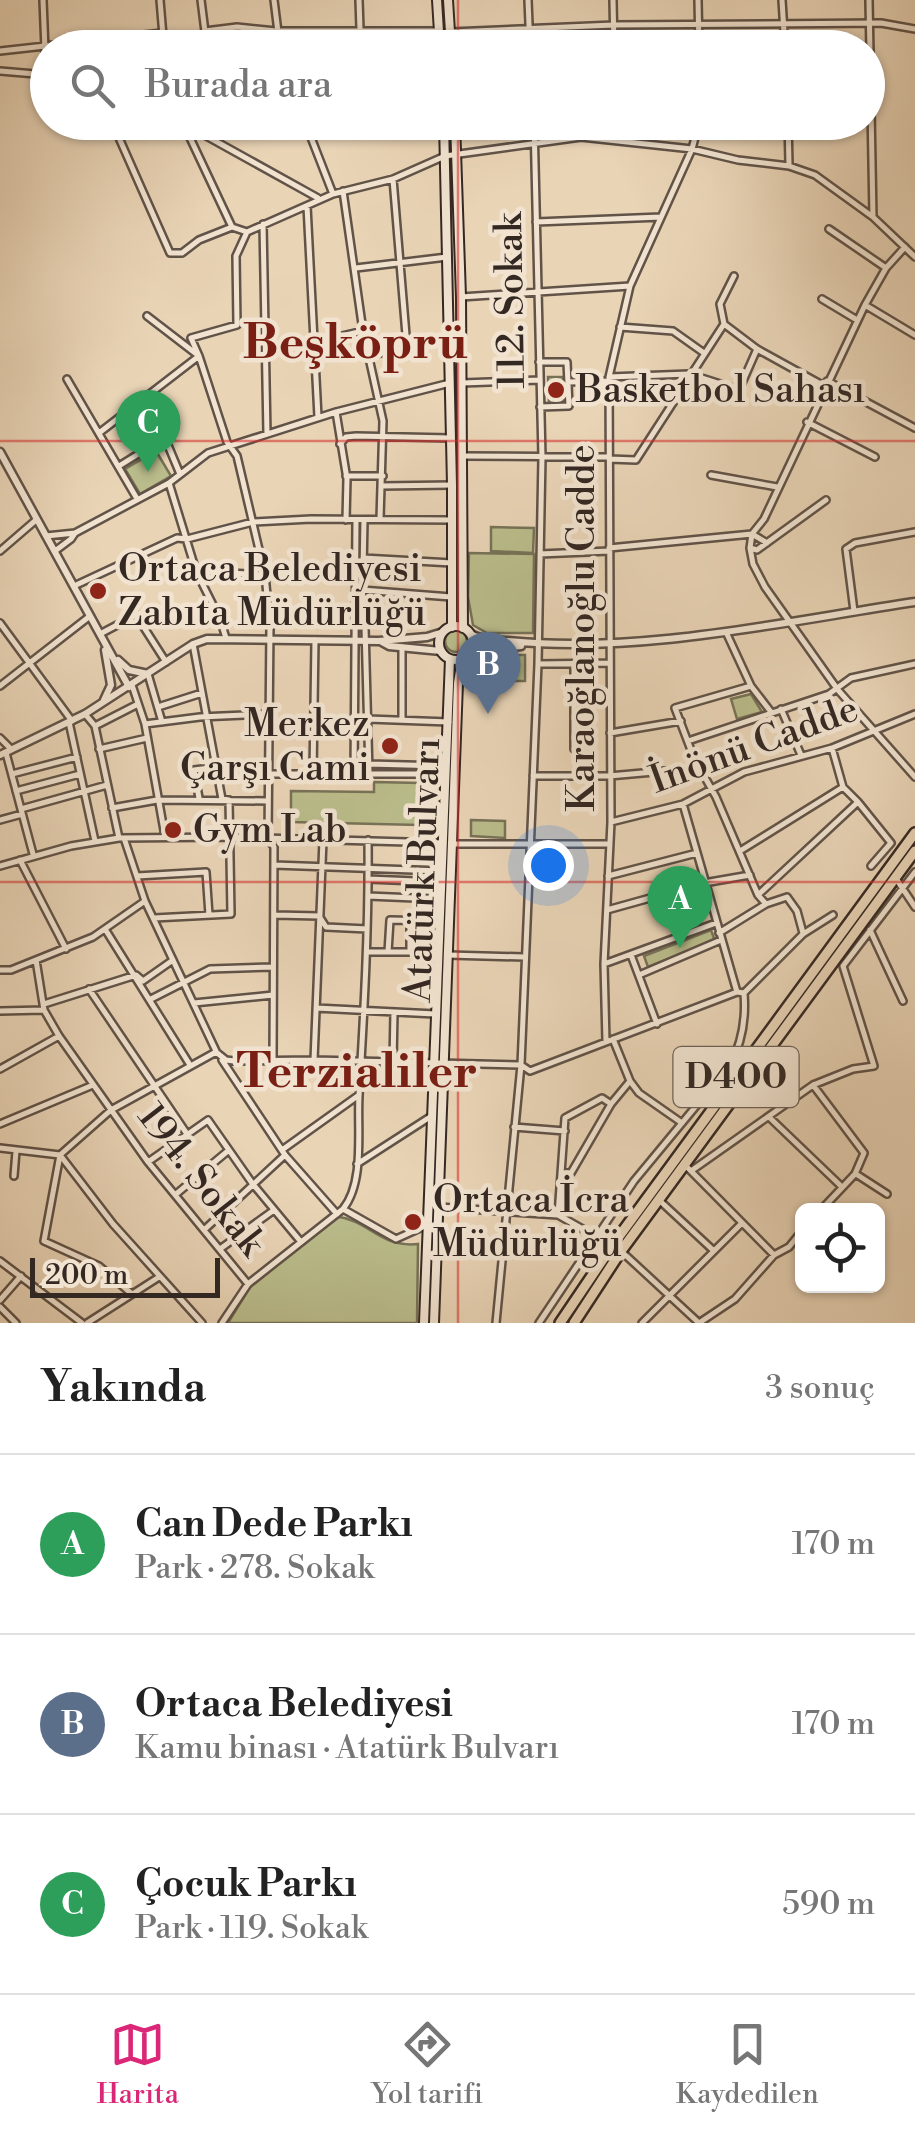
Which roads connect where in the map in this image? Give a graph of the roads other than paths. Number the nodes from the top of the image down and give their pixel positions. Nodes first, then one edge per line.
1 (42, 0) edge
2 (160, 0) edge
3 (201, 0) edge
4 (274, 0) edge
5 (359, 0) edge
6 (437, 0) edge
7 (448, 0) edge
8 (528, 0) edge
9 (613, 0) edge
10 (698, 0) edge
11 (782, 0) edge
12 (869, 0) edge
13 (784, 23) junction
14 (870, 24) junction
15 (614, 25) junction
16 (699, 25) junction
17 (360, 29) junction
18 (915, 29) edge
19 (44, 30) edge
20 (162, 30) edge
21 (204, 30) edge
22 (210, 30) edge
23 (268, 30) edge
24 (276, 30) edge
25 (318, 30) edge
26 (439, 30) joint
27 (451, 30) edge
28 (530, 30) joint
29 (614, 30) edge
30 (699, 30) edge
31 (784, 30) edge
32 (870, 30) edge
33 (30, 47) edge
34 (0, 50) edge
35 (0, 71) edge
36 (30, 74) edge
37 (120, 140) edge
38 (190, 140) edge
39 (215, 140) edge
40 (312, 140) edge
41 (445, 140) edge
42 (456, 140) edge
43 (534, 140) edge
44 (561, 140) edge
45 (622, 140) edge
46 (695, 140) edge
47 (788, 140) edge
48 (872, 140) edge
49 (534, 144) junction
50 (692, 150) junction
51 (457, 154) junction
52 (445, 156) junction
53 (789, 166) junction
54 (392, 179) junction
55 (344, 191) junction
56 (333, 194) junction
57 (320, 199) junction
58 (306, 205) junction
59 (660, 217) junction
60 (873, 217) junction
61 (536, 222) junction
62 (263, 224) junction
63 (232, 226) junction
64 (830, 229) dead end
65 (247, 232) junction
66 (905, 247) junction
67 (915, 255) edge
68 (446, 257) junction
69 (398, 262) junction
70 (356, 268) junction
71 (886, 268) junction
72 (734, 276) dead end
73 (630, 286) junction
74 (536, 291) junction
75 (461, 297) junction
76 (822, 298) dead end
77 (865, 306) junction
78 (147, 316) dead end
79 (857, 320) junction
80 (724, 324) junction
81 (620, 327) junction
82 (363, 331) junction
83 (915, 335) edge
84 (448, 336) junction
85 (312, 343) junction
86 (407, 347) junction
87 (757, 349) junction
88 (704, 353) junction
89 (199, 356) junction
90 (368, 356) junction
91 (539, 362) junction
92 (689, 374) junction
93 (67, 379) dead end
94 (609, 379) junction
95 (540, 380) junction
96 (568, 382) junction
97 (450, 383) junction
98 (826, 383) junction
99 (462, 384) junction
100 (147, 395) junction
101 (377, 401) junction
102 (540, 407) junction
103 (336, 412) junction
104 (318, 418) junction
105 (807, 422) junction
106 (915, 428) edge
107 (99, 432) junction
108 (267, 434) junction
109 (164, 438) junction
110 (452, 438) junction
111 (383, 439) junction
112 (340, 444) junction
113 (231, 445) junction
114 (0, 452) edge
115 (463, 456) junction
116 (542, 457) junction
117 (875, 457) dead end
118 (609, 458) junction
119 (118, 466) junction
120 (180, 474) junction
121 (710, 475) dead end
122 (346, 476) junction
123 (383, 476) junction
124 (169, 483) junction
125 (452, 485) junction
126 (381, 486) junction
127 (778, 487) junction
128 (136, 498) junction
129 (826, 500) dead end
130 (36, 520) junction
131 (346, 520) junction
132 (360, 520) junction
133 (380, 520) junction
134 (452, 520) junction
135 (253, 522) junction
136 (915, 532) edge
137 (75, 533) junction
138 (752, 534) junction
139 (46, 536) junction
140 (188, 539) junction
141 (768, 543) junction
142 (750, 548) junction
143 (609, 550) junction
144 (0, 551) edge
145 (55, 551) junction
146 (540, 554) junction
147 (363, 558) junction
148 (452, 563) junction
149 (196, 571) junction
150 (264, 576) junction
151 (74, 586) junction
152 (362, 590) junction
153 (452, 597) junction
154 (915, 602) edge
155 (854, 611) junction
156 (90, 616) junction
157 (788, 621) junction
158 (0, 623) edge
159 (365, 627) junction
160 (447, 630) junction
161 (725, 630) junction
162 (467, 631) junction
163 (100, 634) junction
164 (226, 638) junction
165 (270, 638) junction
166 (314, 640) junction
167 (353, 640) junction
168 (365, 640) junction
169 (379, 640) junction
170 (193, 644) junction
171 (527, 645) junction
172 (538, 645) junction
173 (609, 646) junction
174 (402, 647) junction
175 (441, 651) junction
176 (466, 656) junction
177 (450, 659) junction
178 (31, 662) junction
179 (166, 662) junction
180 (608, 663) junction
181 (538, 664) junction
182 (574, 664) junction
183 (915, 664) edge
184 (148, 674) junction
185 (0, 686) edge
186 (131, 686) junction
187 (751, 686) junction
188 (838, 690) junction
189 (202, 693) junction
190 (101, 703) junction
191 (138, 704) junction
192 (158, 706) junction
193 (780, 709) junction
194 (771, 712) junction
195 (85, 714) junction
196 (269, 714) junction
197 (915, 714) edge
198 (205, 716) junction
199 (368, 719) junction
200 (402, 720) junction
201 (71, 721) junction
202 (681, 721) junction
203 (162, 722) junction
204 (449, 722) junction
205 (144, 724) junction
206 (95, 726) junction
207 (876, 729) junction
208 (609, 734) junction
209 (0, 738) edge
210 (147, 738) junction
211 (688, 742) junction
212 (832, 748) junction
213 (100, 749) junction
214 (574, 749) dead end
215 (5, 751) edge
216 (801, 755) junction
217 (77, 757) junction
218 (368, 764) junction
219 (422, 765) junction
220 (218, 767) junction
221 (447, 771) junction
222 (665, 771) dead end
223 (12, 774) junction
224 (80, 774) junction
225 (269, 774) junction
226 (313, 774) junction
227 (368, 774) junction
228 (422, 774) junction
229 (354, 775) junction
230 (532, 776) junction
231 (608, 776) junction
232 (915, 778) edge
233 (107, 785) junction
234 (843, 787) junction
235 (710, 791) junction
236 (16, 792) junction
237 (84, 792) junction
238 (199, 799) junction
239 (157, 800) junction
240 (229, 800) junction
241 (268, 801) junction
242 (858, 802) junction
243 (683, 804) junction
244 (112, 808) junction
245 (22, 812) junction
246 (0, 820) edge
247 (611, 822) junction
248 (915, 832) edge
249 (165, 836) junction
250 (230, 837) junction
251 (122, 838) junction
252 (268, 839) junction
253 (323, 840) junction
254 (368, 840) junction
255 (95, 842) junction
256 (449, 843) junction
257 (610, 844) junction
258 (529, 846) junction
259 (740, 851) junction
260 (915, 851) edge
261 (697, 853) junction
262 (33, 855) junction
263 (20, 860) junction
264 (0, 866) edge
265 (274, 866) junction
266 (871, 866) dead end
267 (322, 867) junction
268 (368, 868) junction
269 (444, 871) junction
270 (915, 872) edge
271 (137, 876) junction
272 (608, 876) junction
273 (750, 876) junction
274 (895, 878) junction
275 (368, 879) junction
276 (443, 882) junction
277 (704, 883) junction
278 (903, 887) junction
279 (758, 895) junction
280 (368, 896) junction
281 (442, 899) junction
282 (145, 901) junction
283 (766, 904) junction
284 (915, 906) edge
285 (607, 910) junction
286 (209, 915) junction
287 (833, 915) dead end
288 (274, 916) junction
289 (319, 916) junction
290 (153, 918) junction
291 (410, 920) junction
292 (441, 921) junction
293 (716, 923) junction
294 (105, 929) junction
295 (368, 929) junction
296 (870, 930) junction
297 (803, 934) junction
298 (720, 937) junction
299 (66, 949) junction
300 (410, 951) junction
301 (367, 952) junction
302 (388, 952) junction
303 (444, 954) junction
304 (631, 956) junction
305 (524, 957) junction
306 (36, 960) junction
307 (172, 960) junction
308 (604, 964) junction
309 (273, 967) junction
310 (0, 970) edge
311 (136, 975) junction
312 (639, 975) junction
313 (183, 980) junction
314 (89, 989) junction
315 (740, 992) junction
316 (272, 995) junction
317 (151, 998) junction
318 (903, 1000) dead end
319 (194, 1003) junction
320 (44, 1006) junction
321 (316, 1008) junction
322 (364, 1010) junction
323 (0, 1011) edge
324 (394, 1012) junction
325 (436, 1014) junction
326 (657, 1024) junction
327 (59, 1036) junction
328 (609, 1040) junction
329 (216, 1052) junction
330 (314, 1060) junction
331 (362, 1060) junction
332 (272, 1061) junction
333 (393, 1063) junction
334 (432, 1064) junction
335 (443, 1064) junction
336 (190, 1065) junction
337 (522, 1066) junction
338 (0, 1069) edge
339 (630, 1081) junction
340 (93, 1085) junction
341 (154, 1085) junction
342 (813, 1086) junction
343 (359, 1095) junction
344 (611, 1104) junction
345 (111, 1110) junction
346 (431, 1117) junction
347 (769, 1118) junction
348 (682, 1123) junction
349 (0, 1124) edge
350 (514, 1127) junction
351 (564, 1131) junction
352 (188, 1134) junction
353 (0, 1148) edge
354 (229, 1150) junction
355 (16, 1152) junction
356 (283, 1152) junction
357 (60, 1155) junction
358 (148, 1162) junction
359 (357, 1164) junction
360 (688, 1168) junction
361 (562, 1173) junction
362 (855, 1174) junction
363 (14, 1176) dead end
364 (252, 1183) junction
365 (842, 1188) junction
366 (887, 1194) dead end
367 (175, 1195) junction
368 (659, 1200) junction
369 (828, 1203) edge
370 (438, 1207) junction
371 (274, 1210) junction
372 (505, 1211) junction
373 (340, 1212) junction
374 (558, 1215) junction
375 (742, 1224) junction
376 (427, 1225) junction
377 (204, 1230) junction
378 (596, 1236) junction
379 (795, 1240) edge
380 (301, 1242) junction
381 (220, 1250) junction
382 (622, 1250) junction
383 (714, 1251) junction
384 (774, 1254) junction
385 (0, 1260) edge
386 (21, 1276) junction
387 (158, 1277) junction
388 (248, 1284) junction
389 (132, 1294) junction
390 (671, 1295) junction
391 (0, 1304) edge
392 (16, 1323) edge
393 (85, 1323) edge
394 (202, 1323) edge
395 (222, 1323) edge
396 (424, 1323) edge
397 (434, 1323) edge
398 (496, 1323) edge
399 (540, 1323) edge
400 (560, 1323) edge
401 (574, 1323) edge
402 (642, 1323) edge
403 (699, 1323) edge

1 - 19 street
2 - 20 street
3 - 21 street
4 - 24 street
5 - 17 street
6 - 26 main road
7 - 27 main road
8 - 28 street
9 - 15 street
10 - 16 street
11 - 13 street
12 - 14 street
13 - 14 street
13 - 16 street
13 - 31 street
14 - 18 street
14 - 32 street
15 - 16 street
15 - 28 street
15 - 29 street
16 - 30 street
17 - 25 street
17 - 26 street
22 - 23 street
33 - 34 street
35 - 36 street
37 - 63 street
38 - 63 street
39 - 57 street
40 - 56 street
41 - 52 main road
42 - 51 main road
43 - 49 street, 112. Sokak
44 - 49 street
45 - 50 street
46 - 50 street, Karaoğlanoğlu Cadde
47 - 53 street
48 - 60 street
49 - 51 street
49 - 61 street, 112. Sokak
50 - 53 street
50 - 59 street, Karaoğlanoğlu Cadde
51 - 52 street
51 - 75 main road
52 - 54 street
52 - 68 main road
53 - 60 street
54 - 55 street
54 - 69 street
55 - 56 street
55 - 70 street
56 - 57 street
57 - 58 street
58 - 62 street
58 - 85 street
59 - 61 street
59 - 73 street, Karaoğlanoğlu Cadde
60 - 66 street
61 - 74 street, 112. Sokak
62 - 65 street
62 - 108 street
63 - 65 street
64 - 71 street
65 - 89 street
66 - 67 street
66 - 71 street
68 - 69 street
68 - 84 main road
69 - 70 street
69 - 86 street
70 - 82 street
71 - 77 street
72 - 80 street
73 - 74 street
73 - 81 street, Karaoğlanoğlu Cadde
74 - 75 street
74 - 91 street, 112. Sokak
75 - 99 main road
76 - 79 street
77 - 79 street
77 - 83 street
78 - 89 street
79 - 98 street
80 - 87 street
80 - 88 street
81 - 88 street
81 - 94 street, Karaoğlanoğlu Cadde
82 - 85 street
82 - 90 street
84 - 86 street
84 - 97 main road
85 - 104 street
86 - 90 street
87 - 92 street
87 - 98 street
88 - 92 street
89 - 100 street
89 - 113 street
90 - 101 street
91 - 95 street, 112. Sokak
91 - 96 street
92 - 94 street
92 - 118 street
93 - 107 street
94 - 96 street
94 - 118 street, Karaoğlanoğlu Cadde
95 - 99 street
95 - 102 street, 112. Sokak
96 - 102 street
97 - 101 street
97 - 110 main road
98 - 105 street
98 - 106 street
99 - 115 main road
100 - 107 street
100 - 109 street
101 - 103 street
101 - 111 street
102 - 116 street, 112. Sokak
103 - 104 street
103 - 112 street
104 - 108 street
105 - 117 street
105 - 127 street
107 - 119 street
108 - 113 street
109 - 119 street
109 - 120 street
110 - 111 street
110 - 125 main road
111 - 112 street
111 - 123 street
112 - 122 street
113 - 120 street
113 - 135 street
114 - 130 street
115 - 116 street
115 - 162 main road
116 - 118 street
116 - 146 street, 112. Sokak
118 - 143 street, Karaoğlanoğlu Cadde
119 - 128 street
120 - 124 street
121 - 127 street
122 - 123 street
122 - 131 street
123 - 126 street
124 - 128 street
124 - 140 street
125 - 126 street
125 - 134 main road
126 - 133 street
127 - 138 street
128 - 137 street
129 - 141 street
130 - 139 street
130 - 144 street
131 - 132 street
131 - 135 street
132 - 133 street
132 - 147 street
132 - 167 street
133 - 134 street
134 - 148 main road
135 - 140 street
135 - 150 street
136 - 155 street
137 - 139 street
137 - 145 street
138 - 141 street
138 - 142 street
138 - 143 street
139 - 145 street
140 - 149 street
140 - 151 street
141 - 142 street
142 - 157 street
143 - 146 street
143 - 173 street, Karaoğlanoğlu Cadde
145 - 151 street
146 - 172 street, 112. Sokak
147 - 148 street
147 - 152 street
148 - 153 main road
149 - 150 street
149 - 164 street
150 - 165 street
151 - 156 street
152 - 153 street
152 - 159 street
153 - 160 main road
154 - 155 street
155 - 157 street
156 - 163 street
156 - 178 street
157 - 161 street
157 - 188 street
158 - 178 street
159 - 168 street
159 - 169 street
160 - 162 main road
160 - 169 street
160 - 175 main road
161 - 173 street
161 - 187 street
162 - 171 street
162 - 176 main road
163 - 179 street
163 - 184 street
163 - 186 street
163 - 190 street
164 - 165 street
164 - 170 street
165 - 166 street
165 - 196 street
166 - 167 street
166 - 226 street
167 - 168 street
167 - 229 street
168 - 169 street
168 - 199 street
169 - 174 street
170 - 179 street
170 - 189 street
171 - 172 street
171 - 176 street
172 - 173 street
172 - 181 street, 112. Sokak
173 - 180 street, Karaoğlanoğlu Cadde
174 - 175 street
174 - 200 street
175 - 177 main road
176 - 177 main road
176 - 256 main road, Atatürk Bulvarı
177 - 204 main road, Atatürk Bulvarı
178 - 185 street
178 - 201 street
179 - 184 street
180 - 182 street
180 - 208 street, Karaoğlanoğlu Cadde
181 - 182 street
181 - 230 street, 112. Sokak
182 - 214 street
183 - 188 street
184 - 186 street
184 - 192 street
186 - 190 street
186 - 191 street
187 - 194 street
187 - 202 street
188 - 193 street
188 - 207 street
189 - 192 street
189 - 198 street
190 - 195 street
191 - 205 street
191 - 206 street
192 - 203 street
193 - 194 street
193 - 216 street
194 - 211 street
195 - 201 street
195 - 206 street
196 - 198 street
196 - 225 street
197 - 207 street, İnönü Cadde
198 - 203 street
198 - 220 street
199 - 200 street
199 - 218 street
200 - 204 street
201 - 215 street
201 - 217 street
202 - 208 street
202 - 211 street
203 - 205 street
204 - 221 main road, Atatürk Bulvarı
205 - 210 street
206 - 213 street
207 - 212 street, İnönü Cadde
207 - 232 street
208 - 231 street, Karaoğlanoğlu Cadde
209 - 215 street
210 - 213 street
210 - 239 street
211 - 235 street
212 - 216 street, İnönü Cadde
212 - 234 street
213 - 233 street
215 - 223 street
216 - 235 street, İnönü Cadde
217 - 223 street
217 - 224 street
218 - 219 street
218 - 227 street
219 - 221 street
219 - 228 street
220 - 238 street
220 - 240 street
221 - 228 street
221 - 256 main road, Atatürk Bulvarı
222 - 231 street
223 - 236 street
224 - 236 street
224 - 237 street
225 - 226 street
225 - 241 street
226 - 229 street
227 - 228 street
227 - 229 street
230 - 231 street
230 - 258 street, 112. Sokak
231 - 247 street, Karaoğlanoğlu Cadde
233 - 237 street
233 - 244 street
234 - 242 street
234 - 259 street
235 - 243 street, İnönü Cadde
235 - 259 street
236 - 245 street
237 - 245 street
237 - 255 street
238 - 239 street
238 - 240 street
239 - 244 street
239 - 249 street
240 - 241 street
240 - 250 street
241 - 252 street
242 - 266 street
242 - 279 street
243 - 247 street, İnönü Cadde
243 - 261 street
244 - 251 street
245 - 246 street
245 - 262 street
247 - 257 street, Karaoğlanoğlu Cadde
248 - 400 highway, D400
249 - 250 street
249 - 251 street
250 - 252 street
250 - 286 street
251 - 255 street
251 - 271 street
252 - 253 street
252 - 265 street
253 - 254 street
253 - 267 street
254 - 256 street
254 - 268 street
255 - 262 street
256 - 258 street
256 - 269 main road, Atatürk Bulvarı
256 - 303 main road, Atatürk Bulvarı
257 - 258 street
257 - 272 street, Karaoğlanoğlu Cadde
258 - 305 street, 112. Sokak
259 - 273 street
260 - 274 highway, D400
261 - 272 street
261 - 277 street
262 - 263 street
263 - 264 street
263 - 299 street
265 - 267 street
265 - 288 street
267 - 268 street
267 - 289 street
268 - 269 street
268 - 275 street
269 - 276 main road, Atatürk Bulvarı
270 - 278 street
271 - 282 street
271 - 286 street
272 - 285 street, Karaoğlanoğlu Cadde
273 - 277 street
273 - 279 street
274 - 278 street
274 - 360 highway, D400
275 - 276 street
275 - 280 street
276 - 281 main road, Atatürk Bulvarı
277 - 285 street
277 - 293 street
278 - 284 street
278 - 296 street
279 - 283 street
280 - 281 street
280 - 295 street
281 - 292 main road, Atatürk Bulvarı
282 - 290 street
282 - 294 street
283 - 297 street
283 - 298 street
285 - 308 street, Karaoğlanoğlu Cadde
286 - 290 street
287 - 297 street
288 - 289 street
288 - 309 street
289 - 295 street
289 - 321 street
290 - 307 street
291 - 292 street
291 - 300 street
291 - 302 street
292 - 303 main road, Atatürk Bulvarı
293 - 298 street
293 - 304 street
294 - 299 street
294 - 311 street
295 - 301 street
296 - 318 street
296 - 342 street
297 - 315 street
298 - 312 street
298 - 315 street
299 - 306 street
300 - 302 street
300 - 303 street
301 - 302 street
301 - 322 street
303 - 305 street
303 - 325 main road, Atatürk Bulvarı
303 - 335 main road, Atatürk Bulvarı
304 - 308 street
304 - 312 street
305 - 337 street, 112. Sokak
306 - 310 street
306 - 320 street, 194. Sokak
307 - 311 street
307 - 313 street
308 - 328 street, Karaoğlanoğlu Cadde
309 - 313 street
309 - 316 street
311 - 314 street
311 - 317 street
312 - 326 street
313 - 317 street
313 - 319 street
314 - 320 street
314 - 341 street
315 - 326 street
315 - 348 street
316 - 319 street
316 - 332 street
317 - 336 street
319 - 329 street
320 - 323 street
320 - 327 street, 194. Sokak
321 - 322 street
321 - 330 street
322 - 324 street
322 - 331 street
324 - 325 street
324 - 333 street
325 - 334 main road, Atatürk Bulvarı
326 - 328 street
327 - 338 street
327 - 340 street, 194. Sokak
328 - 337 street
328 - 339 street
329 - 332 street
329 - 336 street
329 - 356 street
330 - 331 street
330 - 332 street
331 - 333 street
331 - 343 street
333 - 334 street
334 - 335 street
334 - 346 main road, Atatürk Bulvarı
335 - 337 street
335 - 370 main road, Atatürk Bulvarı
336 - 341 street
337 - 350 street, 112. Sokak
339 - 344 street
339 - 348 street
340 - 345 street, 194. Sokak
340 - 349 street
341 - 345 street
341 - 352 street
342 - 347 street
342 - 362 street
343 - 356 street
343 - 359 street
344 - 351 street
344 - 361 street
345 - 357 street
345 - 358 street, 194. Sokak
346 - 359 street
346 - 376 main road, Atatürk Bulvarı
347 - 360 street
347 - 365 street
348 - 378 street
350 - 351 street
350 - 372 street, 112. Sokak
351 - 361 street
352 - 354 street
352 - 358 street
353 - 355 street
354 - 364 street
354 - 367 street
355 - 357 street
355 - 363 street
356 - 364 street
356 - 373 street
357 - 387 street
357 - 389 street
358 - 367 street, 194. Sokak
359 - 373 street
360 - 368 highway, D400
360 - 375 street
361 - 374 street
362 - 365 street
362 - 366 street
364 - 371 street
364 - 377 street
365 - 369 street
367 - 377 street, 194. Sokak
368 - 382 highway, D400
368 - 383 street
370 - 372 street
370 - 397 main road, Atatürk Bulvarı
371 - 380 street
371 - 381 street
372 - 374 street
372 - 398 street, 112. Sokak
373 - 376 street
373 - 380 street
374 - 378 street
375 - 383 street
375 - 384 street
376 - 396 main road, Atatürk Bulvarı
377 - 381 street, 194. Sokak
378 - 399 street
379 - 384 street
380 - 388 street
381 - 388 street, 194. Sokak
382 - 390 street
382 - 401 highway, D400
383 - 390 street
384 - 403 street
385 - 386 street
386 - 391 street
386 - 393 street
387 - 389 street
387 - 394 street
388 - 395 street
389 - 393 street
390 - 402 street
390 - 403 street
391 - 392 street

